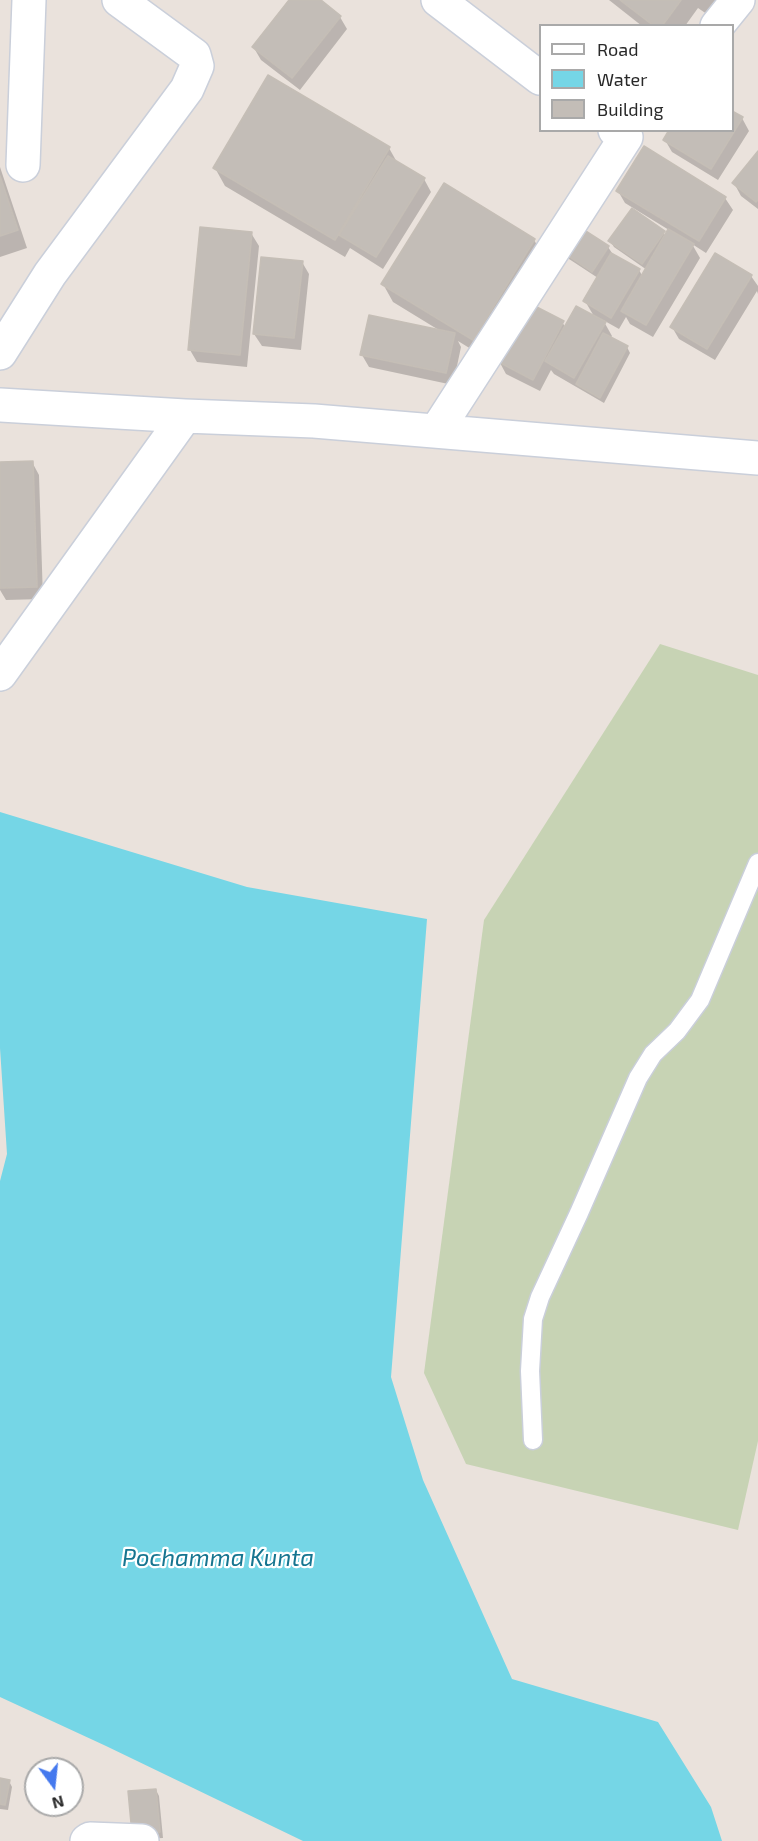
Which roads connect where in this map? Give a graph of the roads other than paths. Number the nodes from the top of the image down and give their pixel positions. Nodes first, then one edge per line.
1 (29, 0) edge
2 (119, 0) edge
3 (438, 0) edge
4 (738, 0) edge
5 (719, 24) edge
6 (539, 77) edge
7 (624, 133) edge
8 (23, 165) dead end
9 (0, 353) edge
10 (0, 405) edge
11 (185, 416) junction
12 (437, 430) junction
13 (758, 458) edge
14 (0, 674) edge
15 (758, 863) edge
16 (533, 1440) dead end
17 (87, 1841) edge
18 (142, 1841) edge

1 - 8 street
2 - 9 street
3 - 6 street
4 - 5 street
7 - 12 street
10 - 11 street
11 - 12 street
11 - 14 street
12 - 13 street
15 - 16 lane
17 - 18 street

